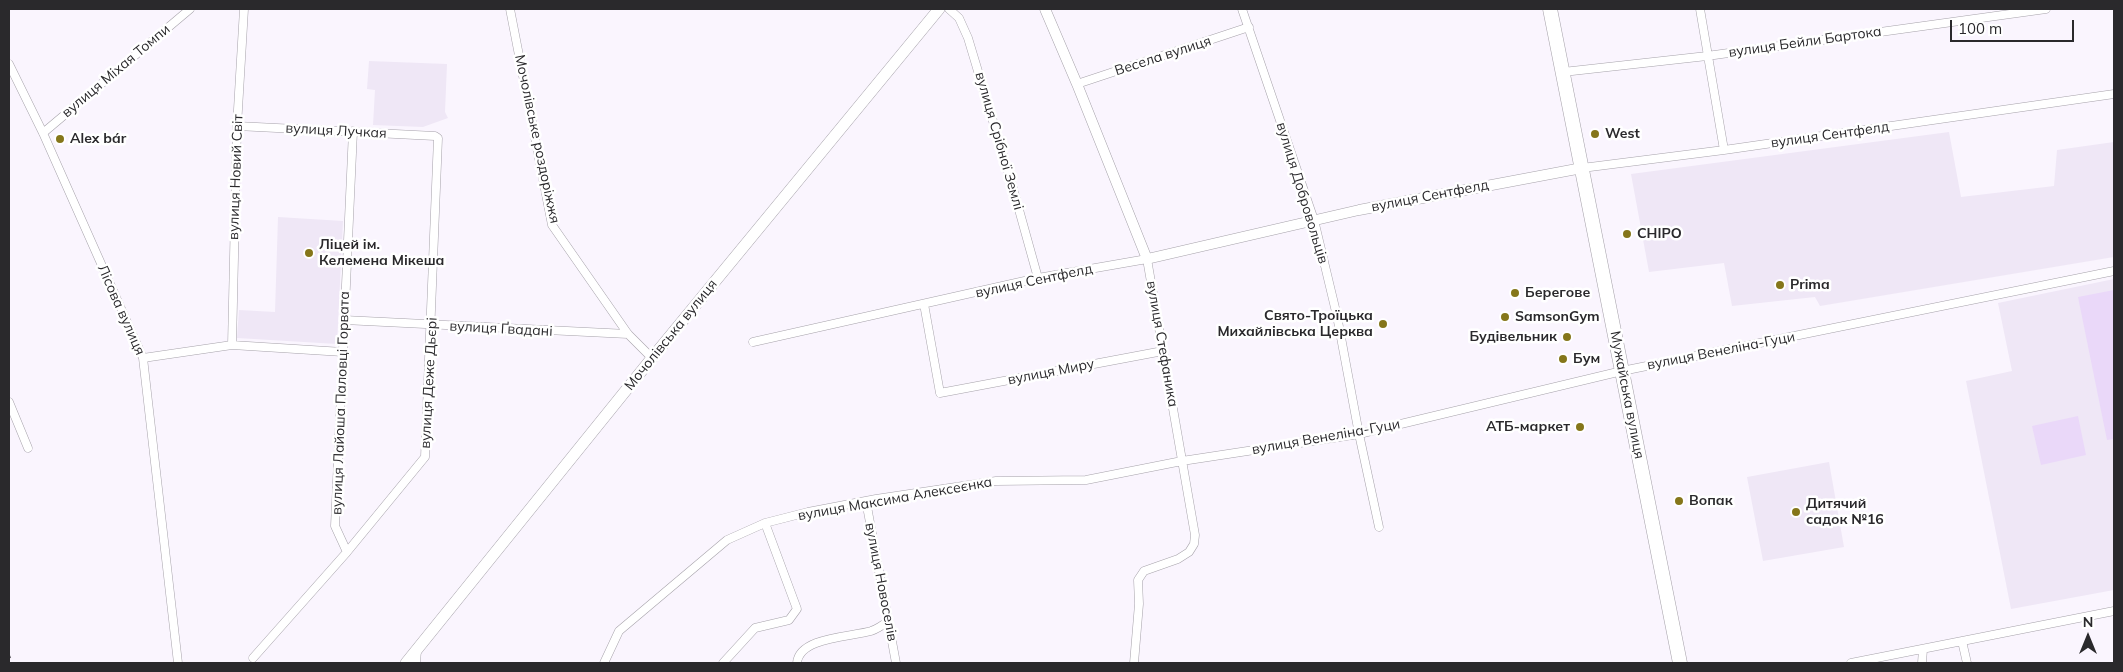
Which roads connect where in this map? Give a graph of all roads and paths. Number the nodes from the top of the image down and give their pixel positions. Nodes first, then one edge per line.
1 (190, 9) edge
2 (244, 9) edge
3 (510, 9) edge
4 (939, 9) edge
5 (949, 9) edge
6 (1045, 9) edge
7 (1242, 9) edge
8 (1550, 9) edge
9 (1700, 9) edge
10 (2046, 9) edge
11 (1249, 27) junction
12 (1707, 56) junction
13 (9, 64) edge
14 (1564, 72) junction
15 (1077, 84) junction
16 (2114, 94) edge
17 (237, 126) junction
18 (353, 131) junction
19 (43, 133) junction
20 (435, 136) joint
21 (1724, 150) junction
22 (1582, 168) junction
23 (1314, 220) junction
24 (1147, 259) junction
25 (2114, 271) edge
26 (1038, 278) junction
27 (924, 304) junction
28 (344, 320) junction
29 (431, 326) junction
30 (628, 334) junction
31 (753, 342) dead end
32 (232, 345) junction
33 (1163, 351) junction
34 (343, 352) junction
35 (143, 358) junction
36 (652, 358) junction
37 (1622, 371) junction
38 (9, 402) edge
39 (1359, 434) junction
40 (28, 448) dead end
41 (1182, 462) junction
42 (866, 501) junction
43 (766, 523) junction
44 (1379, 527) dead end
45 (347, 552) junction
46 (2114, 611) edge
47 (888, 621) junction
48 (1962, 641) junction
49 (1923, 649) junction
50 (417, 650) junction
51 (253, 658) dead end
52 (178, 663) edge
53 (406, 663) edge
54 (416, 663) edge
55 (604, 663) edge
56 (723, 663) edge
57 (797, 663) edge
58 (896, 663) edge
59 (1134, 663) edge
60 (1680, 663) edge
61 (1851, 663) edge
62 (1922, 663) edge
63 (1967, 663) edge

1 - 19 street, вулиця Міхая Томпи
2 - 17 street, вулиця Новий Світ
3 - 30 street, Мочолівське роздоріжжя
4 - 36 main road, Мочолівська вулиця
5 - 26 street, вулиця Срібної Землі
6 - 15 street, вулиця Стефаника
7 - 11 street, вулиця Добровольців
8 - 14 highway, Мужайська вулиця
9 - 12 street
10 - 12 street, вулиця Бейли Бартока
11 - 15 street, Весела вулиця
11 - 23 street, вулиця Добровольців
12 - 14 street, вулиця Бейли Бартока
12 - 21 street
13 - 19 street, Лісова вулиця
14 - 22 highway, Мужайська вулиця
15 - 24 street, вулиця Стефаника
16 - 21 street, вулиця Сентфелд
17 - 18 street, вулиця Лучкая
17 - 32 street, вулиця Новий Світ
18 - 20 street, вулиця Лучкая
18 - 28 street, вулиця Лайоша Паловці Горвата
19 - 35 street, Лісова вулиця
20 - 29 street, вулиця Деже Дьєрі
21 - 22 street, вулиця Сентфелд
22 - 23 street, вулиця Сентфелд
22 - 37 highway, Мужайська вулиця
23 - 24 street, вулиця Сентфелд
23 - 39 street, вулиця Добровольців
24 - 26 street, вулиця Сентфелд
24 - 33 street, вулиця Стефаника
25 - 37 street, вулиця Венеліна-Гуци
26 - 27 street, вулиця Сентфелд
27 - 31 street, вулиця Сентфелд
27 - 33 street, вулиця Миру
28 - 29 street, вулиця Ґвадані
28 - 34 street, вулиця Лайоша Паловці Горвата
29 - 30 street, вулиця Ґвадані
29 - 45 street, вулиця Деже Дьєрі
30 - 36 street, Мочолівське роздоріжжя
32 - 34 street
32 - 35 street
33 - 41 street, вулиця Стефаника
34 - 45 street, вулиця Лайоша Паловці Горвата
35 - 52 street, Лісова вулиця
36 - 50 main road, Мочолівська вулиця
37 - 39 street, вулиця Венеліна-Гуци
37 - 60 highway, Мужайська вулиця
38 - 40 street
39 - 41 street, вулиця Венеліна-Гуци
39 - 44 street, вулиця Добровольців
41 - 42 street, вулиця Максима Алексеєнка
41 - 59 street, вулиця Стефаника
42 - 43 street, вулиця Максима Алексеєнка
42 - 47 street, вулиця Новоселів
43 - 55 street, вулиця Максима Алексеєнка
43 - 56 street
45 - 51 street, вулиця Деже Дьєрі
46 - 48 street
47 - 57 street
47 - 58 street, вулиця Новоселів
48 - 49 street
48 - 63 street
49 - 61 street
49 - 62 street
50 - 53 main road, Мочолівська вулиця
50 - 54 street

